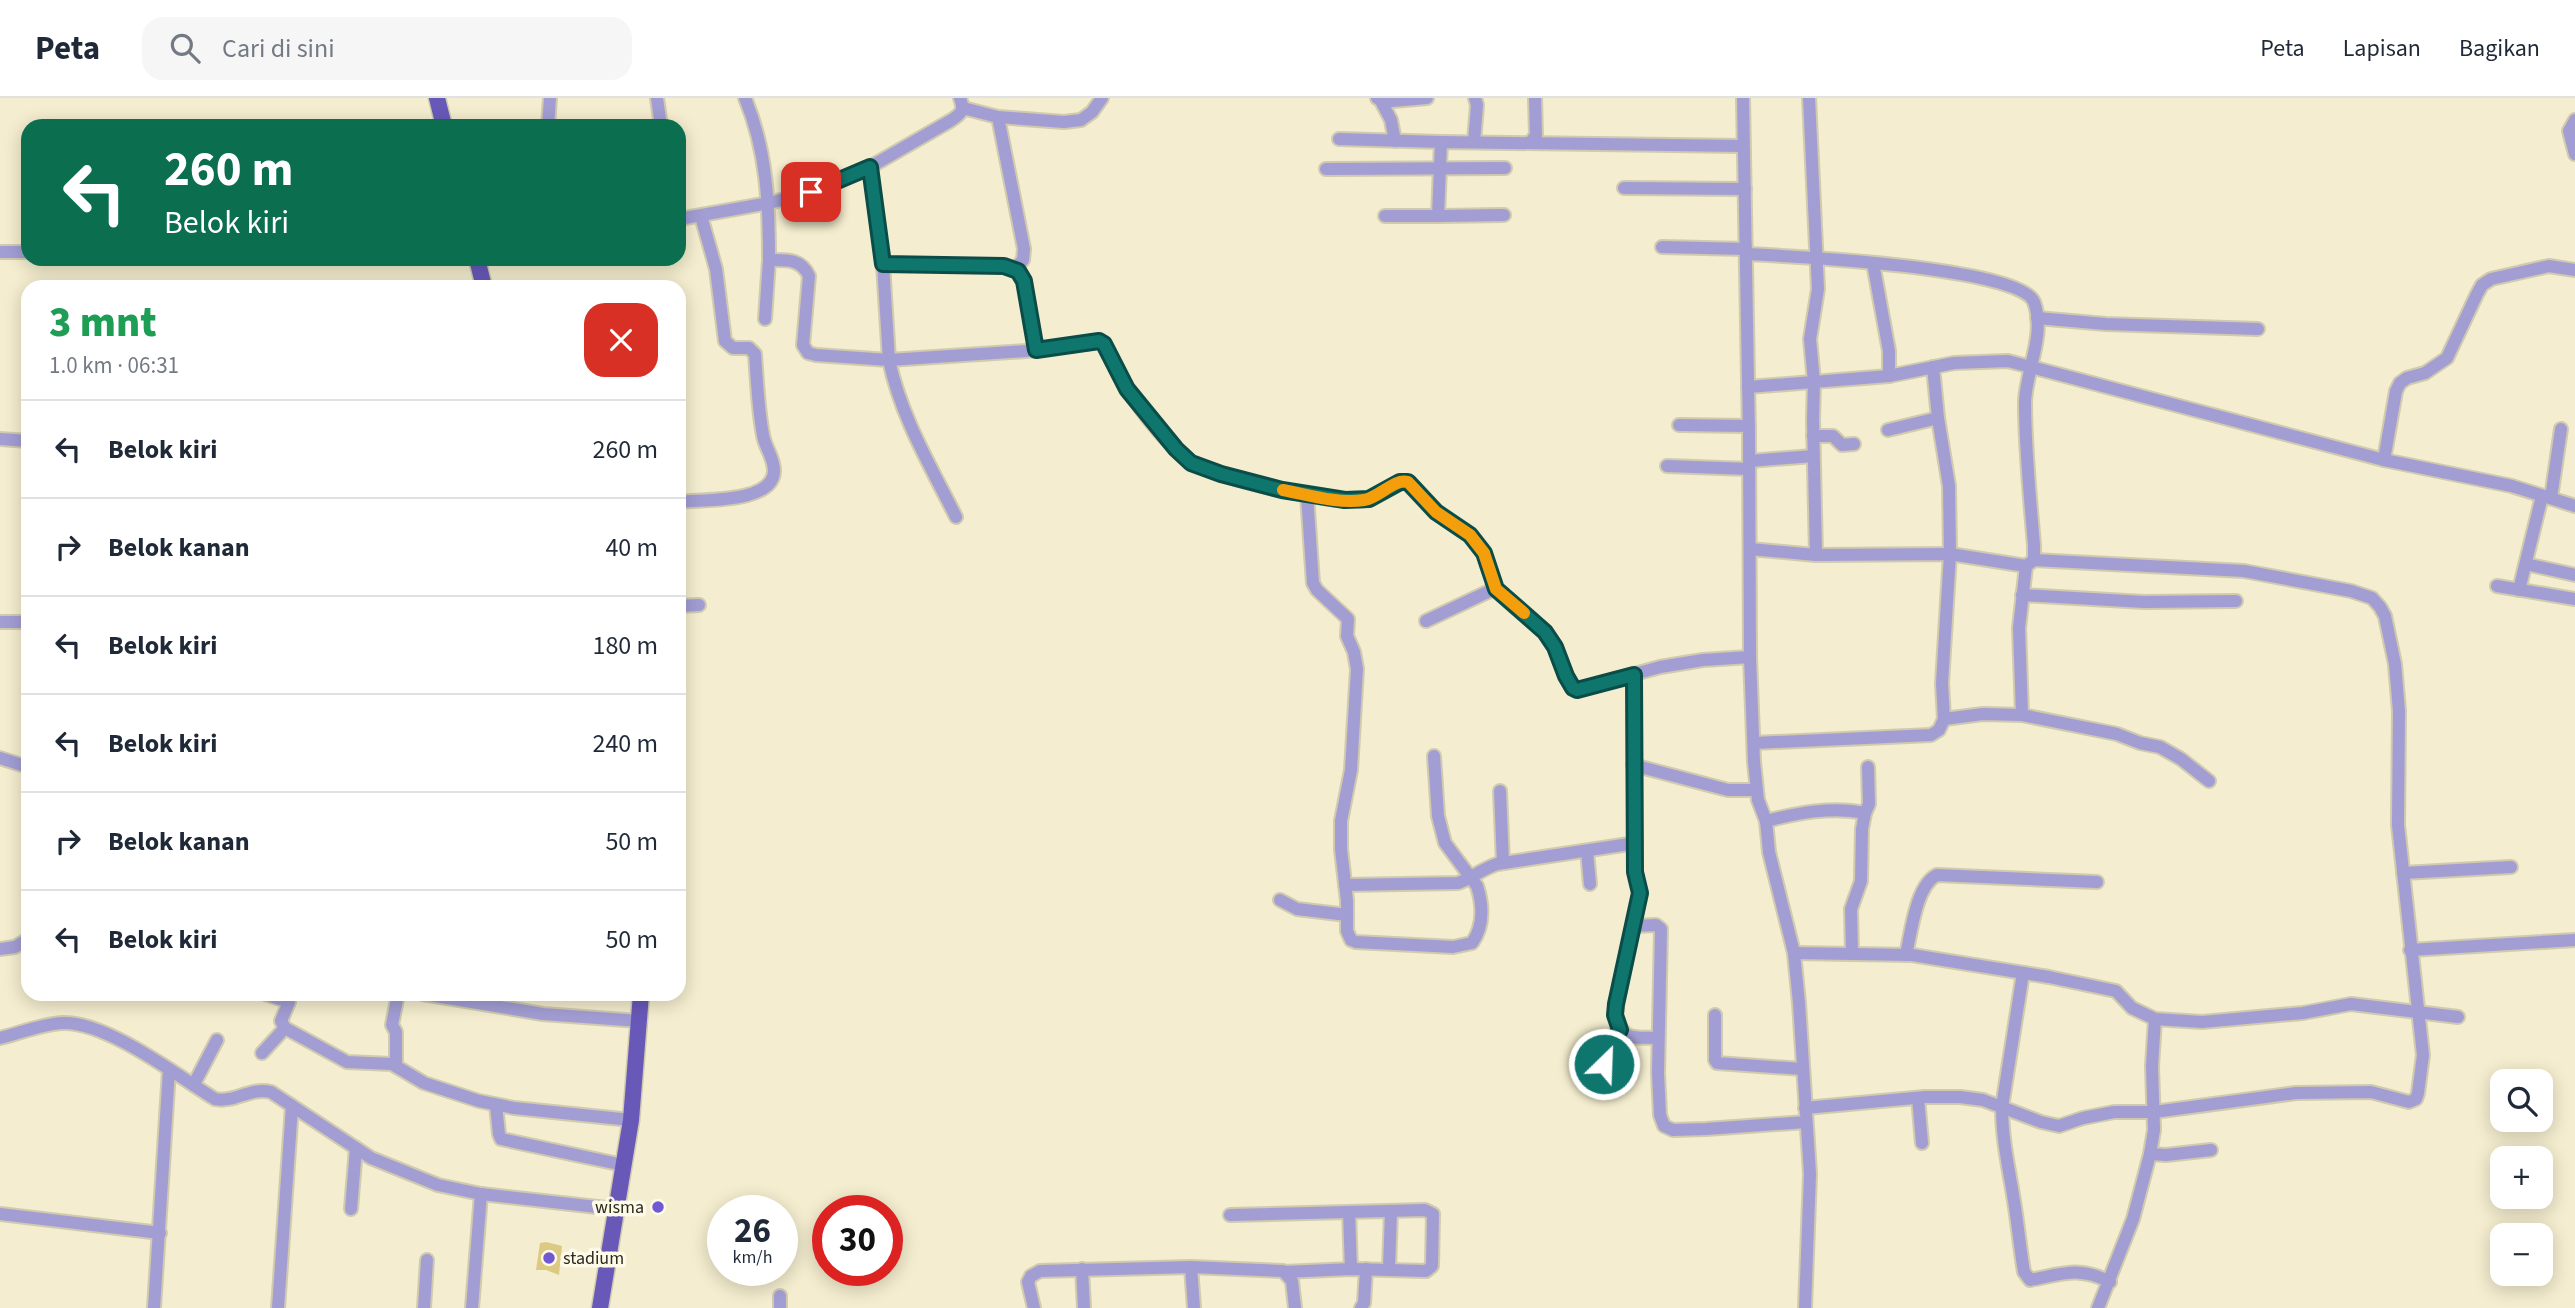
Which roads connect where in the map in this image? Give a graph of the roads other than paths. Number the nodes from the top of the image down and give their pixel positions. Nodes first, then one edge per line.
1 (437, 98) edge
2 (550, 98) edge
3 (657, 98) edge
4 (745, 98) edge
5 (1102, 98) edge
6 (1378, 98) edge
7 (1427, 98) edge
8 (1475, 98) edge
9 (1535, 98) edge
10 (1743, 98) edge
11 (1809, 98) edge
12 (962, 103) edge
13 (998, 117) junction
14 (442, 119) edge
15 (548, 119) edge
16 (660, 119) edge
17 (2575, 120) edge
18 (1339, 139) dead end
19 (1395, 141) junction
20 (1441, 142) junction
21 (1474, 142) junction
22 (1530, 143) junction
23 (1743, 146) junction
24 (2575, 154) edge
25 (870, 167) junction
26 (1326, 169) dead end
27 (1441, 169) junction
28 (1505, 169) dead end
29 (1623, 188) dead end
30 (1745, 189) junction
31 (769, 202) junction
32 (1504, 215) dead end
33 (701, 216) junction
34 (1385, 216) dead end
35 (1438, 216) junction
36 (686, 218) edge
37 (1662, 247) dead end
38 (1746, 251) junction
39 (0, 252) edge
40 (21, 252) edge
41 (1816, 258) junction
42 (769, 260) junction
43 (1873, 262) junction
44 (883, 264) junction
45 (1014, 270) junction
46 (2575, 270) edge
47 (2036, 318) junction
48 (765, 319) dead end
49 (2258, 329) dead end
50 (1036, 350) junction
51 (889, 359) junction
52 (1933, 367) junction
53 (2032, 368) junction
54 (1889, 376) junction
55 (1814, 382) junction
56 (1748, 387) junction
57 (1938, 418) junction
58 (1679, 425) dead end
59 (1749, 426) junction
60 (2561, 429) dead end
61 (1888, 430) dead end
62 (1813, 436) junction
63 (0, 439) edge
64 (21, 440) edge
65 (1854, 444) dead end
66 (1813, 456) junction
67 (2384, 460) junction
68 (1749, 465) junction
69 (1667, 466) dead end
70 (1307, 495) junction
71 (2547, 497) junction
72 (686, 502) edge
73 (2575, 506) edge
74 (956, 517) dead end
75 (1750, 549) junction
76 (1950, 554) junction
77 (1816, 555) junction
78 (2030, 563) junction
79 (2526, 564) junction
80 (2575, 575) edge
81 (2497, 586) dead end
82 (1496, 589) junction
83 (2519, 590) junction
84 (2022, 595) junction
85 (2575, 599) edge
86 (2236, 601) dead end
87 (699, 605) dead end
88 (686, 606) edge
89 (1426, 621) dead end
90 (0, 622) edge
91 (21, 622) edge
92 (1750, 657) junction
93 (1634, 675) junction
94 (2022, 715) junction
95 (1944, 719) junction
96 (1754, 743) junction
97 (1434, 756) dead end
98 (0, 758) edge
99 (21, 765) edge
100 (1633, 765) junction
101 (1868, 767) dead end
102 (2209, 781) dead end
103 (1756, 790) junction
104 (1500, 791) dead end
105 (1865, 813) junction
106 (1766, 821) junction
107 (1636, 843) junction
108 (1587, 851) junction
109 (1503, 863) junction
110 (2511, 867) dead end
111 (2403, 873) junction
112 (1471, 878) junction
113 (2097, 883) dead end
114 (1590, 884) dead end
115 (1345, 886) junction
116 (1280, 900) dead end
117 (1347, 915) junction
118 (1634, 926) junction
119 (2575, 940) edge
120 (21, 943) edge
121 (0, 949) edge
122 (2410, 950) junction
123 (1794, 953) junction
124 (1852, 954) junction
125 (1906, 955) junction
126 (2023, 973) junction
127 (289, 1001) edge
128 (397, 1001) edge
129 (465, 1001) edge
130 (640, 1001) edge
131 (2418, 1012) junction
132 (1715, 1015) dead end
133 (2458, 1017) dead end
134 (2155, 1018) junction
135 (639, 1021) junction
136 (285, 1028) junction
137 (1627, 1034) junction
138 (0, 1038) edge
139 (1658, 1038) junction
140 (217, 1040) dead end
141 (262, 1052) dead end
142 (396, 1066) junction
143 (1803, 1069) junction
144 (169, 1070) junction
145 (1604, 1078) dead end
146 (194, 1084) junction
147 (1918, 1098) junction
148 (496, 1105) junction
149 (292, 1106) junction
150 (2002, 1107) junction
151 (1805, 1108) junction
152 (2154, 1112) junction
153 (631, 1120) junction
154 (1806, 1122) junction
155 (1922, 1143) dead end
156 (356, 1148) junction
157 (2211, 1150) dead end
158 (2150, 1154) junction
159 (623, 1165) junction
160 (481, 1194) junction
161 (351, 1209) dead end
162 (615, 1209) junction
163 (1391, 1211) junction
164 (1349, 1212) junction
165 (0, 1214) edge
166 (1230, 1215) dead end
167 (160, 1233) junction
168 (428, 1261) dead end
169 (1191, 1267) junction
170 (1082, 1269) junction
171 (1351, 1269) junction
172 (1366, 1269) junction
173 (1389, 1269) junction
174 (1284, 1272) junction
175 (2110, 1282) junction
176 (154, 1308) edge
177 (278, 1308) edge
178 (424, 1308) edge
179 (472, 1308) edge
180 (600, 1308) edge
181 (1034, 1308) edge
182 (1084, 1308) edge
183 (1194, 1308) edge
184 (1295, 1308) edge
185 (1361, 1308) edge
186 (1805, 1308) edge
187 (2098, 1308) edge

1 - 14 main road
2 - 15 street
3 - 16 street
4 - 31 street
5 - 13 street
6 - 7 street
6 - 19 street
8 - 21 street
9 - 22 street
10 - 23 street
11 - 41 street
12 - 13 street
12 - 25 street
13 - 45 street
17 - 24 street
18 - 19 street
19 - 20 street
20 - 21 street
20 - 27 street
21 - 22 street
22 - 23 street
23 - 30 street
25 - 31 street
25 - 44 street
26 - 27 street
27 - 28 street
27 - 35 street
29 - 30 street
30 - 38 street
31 - 33 street
31 - 42 street
32 - 35 street
33 - 36 street
33 - 72 street
34 - 35 street
37 - 38 street
38 - 41 street
38 - 56 street
39 - 40 street
41 - 43 street
41 - 55 street
42 - 48 street
42 - 51 street
43 - 47 street
43 - 54 street
44 - 45 street
44 - 51 street
45 - 50 street
46 - 67 street
47 - 49 street
47 - 53 street
50 - 51 street
50 - 70 street
51 - 74 street
52 - 53 street
52 - 54 street
52 - 57 street
53 - 67 street
53 - 78 street
54 - 55 street
55 - 56 street
55 - 62 street
56 - 59 street
57 - 61 street
57 - 76 street
58 - 59 street
59 - 68 street
60 - 71 street
62 - 65 street
62 - 66 street
63 - 64 street
66 - 68 street
66 - 77 street
67 - 71 street
68 - 69 street
68 - 75 street
70 - 82 street
70 - 115 street
71 - 73 street
71 - 79 street
75 - 77 street
75 - 92 street
76 - 77 street
76 - 78 street
76 - 95 street
78 - 84 street
78 - 111 street
79 - 80 street
79 - 83 street
81 - 83 street
82 - 89 street
82 - 93 street
83 - 85 street
84 - 86 street
84 - 94 street
87 - 88 street
90 - 91 street
92 - 93 street
92 - 96 street
93 - 100 street
94 - 95 street
94 - 102 street
95 - 96 street
96 - 103 street
97 - 112 street
98 - 99 street
100 - 103 street
100 - 107 street
101 - 105 street
103 - 106 street
104 - 109 street
105 - 106 street
105 - 124 street
106 - 123 street
107 - 108 street
107 - 118 street
108 - 109 street
108 - 114 street
109 - 112 street
110 - 111 street
111 - 122 street
112 - 115 street
112 - 117 street
113 - 125 street
115 - 117 street
116 - 117 street
118 - 137 street
118 - 139 street
119 - 122 street
120 - 121 street
122 - 131 street
123 - 124 street
123 - 143 street
124 - 125 street
125 - 126 street
126 - 134 street
126 - 150 street
127 - 136 street
128 - 142 street
129 - 135 street
130 - 135 main road
131 - 133 street
131 - 134 street
131 - 152 street
132 - 143 street
134 - 152 street
135 - 153 main road
136 - 141 street
136 - 142 street
137 - 139 street
137 - 145 street
138 - 144 street
139 - 154 street
140 - 146 street
142 - 148 street
143 - 151 street
144 - 146 street
144 - 167 street
146 - 149 street
147 - 150 street
147 - 151 street
147 - 155 street
148 - 153 street
148 - 159 street
149 - 156 street
149 - 177 street
150 - 152 street
150 - 175 street
151 - 154 street
152 - 158 street
153 - 159 main road
154 - 186 street
156 - 160 street
156 - 161 street
157 - 158 street
158 - 175 street
159 - 162 main road
160 - 162 street
160 - 179 street
162 - 180 main road
163 - 164 street
163 - 173 street
163 - 173 street
164 - 166 street
164 - 171 street
165 - 167 street
167 - 176 street
168 - 178 street
169 - 170 street
169 - 174 street
169 - 183 street
170 - 181 street
170 - 182 street
171 - 172 street
171 - 174 street
172 - 173 street
172 - 185 street
174 - 184 street
175 - 187 street

